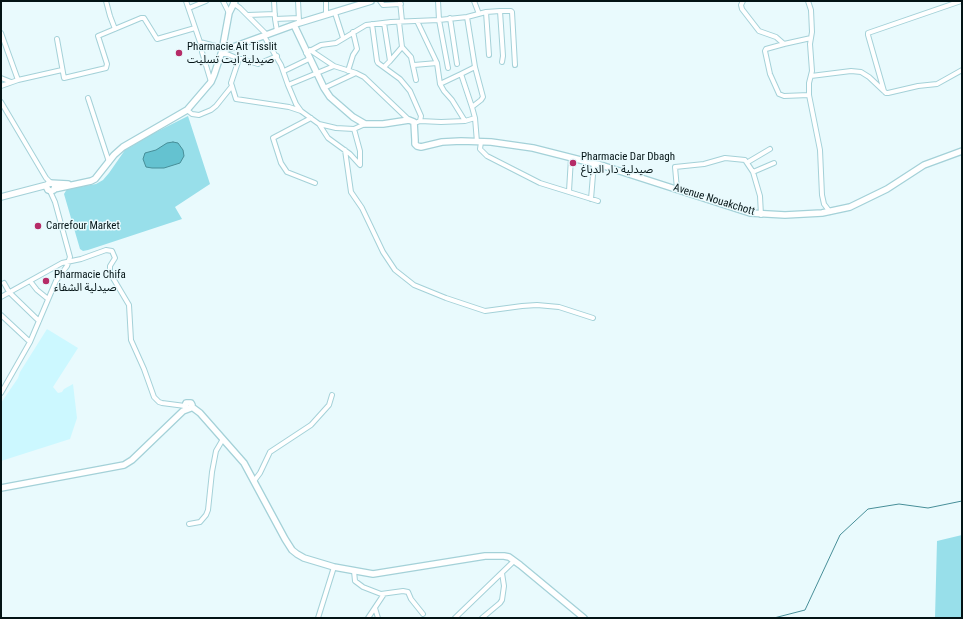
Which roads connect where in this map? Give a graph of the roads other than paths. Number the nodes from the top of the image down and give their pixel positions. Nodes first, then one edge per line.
1 (106, 1) edge
2 (186, 1) edge
3 (206, 1) edge
4 (223, 1) edge
5 (274, 1) edge
6 (298, 1) edge
7 (326, 1) edge
8 (371, 1) edge
9 (380, 1) edge
10 (438, 1) edge
11 (474, 1) edge
12 (743, 1) edge
13 (808, 1) edge
14 (961, 1) edge
15 (234, 2) edge
16 (401, 3) edge
17 (189, 8) junction
18 (500, 11) junction
19 (486, 12) junction
20 (229, 13) junction
21 (335, 13) junction
22 (274, 14) junction
23 (479, 14) junction
24 (248, 15) junction
25 (326, 15) junction
26 (468, 17) junction
27 (450, 18) junction
28 (275, 19) junction
29 (439, 20) junction
30 (417, 21) junction
31 (297, 22) junction
32 (401, 22) junction
33 (384, 23) junction
34 (372, 24) junction
35 (195, 28) junction
36 (115, 29) junction
37 (277, 31) junction
38 (353, 32) junction
39 (1, 33) edge
40 (266, 36) junction
41 (344, 38) junction
42 (811, 38) junction
43 (57, 39) dead end
44 (784, 44) junction
45 (402, 47) junction
46 (222, 50) junction
47 (202, 52) dead end
48 (308, 52) junction
49 (489, 55) dead end
50 (276, 56) junction
51 (239, 59) junction
52 (309, 59) junction
53 (390, 61) junction
54 (502, 62) dead end
55 (437, 63) junction
56 (457, 64) dead end
57 (414, 65) junction
58 (515, 65) dead end
59 (334, 66) junction
60 (475, 66) junction
61 (384, 67) junction
62 (448, 68) dead end
63 (62, 70) junction
64 (962, 70) edge
65 (284, 71) junction
66 (348, 71) junction
67 (356, 72) junction
68 (317, 74) junction
69 (461, 74) junction
70 (811, 76) junction
71 (1, 78) edge
72 (18, 80) junction
73 (416, 80) dead end
74 (8, 81) junction
75 (1, 82) edge
76 (210, 82) junction
77 (440, 84) junction
78 (1, 86) edge
79 (232, 86) junction
80 (288, 86) junction
81 (324, 88) junction
82 (884, 91) junction
83 (809, 95) junction
84 (88, 98) dead end
85 (1, 102) edge
86 (472, 107) junction
87 (187, 110) junction
88 (301, 111) junction
89 (311, 118) junction
90 (475, 118) junction
91 (415, 122) junction
92 (465, 122) junction
93 (319, 124) junction
94 (365, 124) junction
95 (354, 128) junction
96 (479, 142) junction
97 (770, 149) dead end
98 (345, 150) junction
99 (962, 151) edge
100 (571, 158) junction
101 (110, 162) junction
102 (748, 162) junction
103 (594, 163) junction
104 (774, 163) dead end
105 (753, 172) junction
106 (315, 183) dead end
107 (50, 186) junction
108 (677, 189) junction
109 (569, 191) junction
110 (1, 197) edge
111 (591, 199) junction
112 (598, 201) dead end
113 (830, 212) junction
114 (762, 215) junction
115 (69, 262) junction
116 (30, 280) junction
117 (4, 283) dead end
118 (9, 292) junction
119 (1, 297) edge
120 (48, 299) junction
121 (1, 314) edge
122 (593, 318) dead end
123 (39, 321) junction
124 (30, 342) junction
125 (1, 393) edge
126 (332, 395) dead end
127 (188, 407) junction
128 (223, 439) junction
129 (254, 481) junction
130 (1, 488) edge
131 (189, 524) dead end
132 (514, 562) junction
133 (334, 567) junction
134 (354, 571) junction
135 (502, 573) junction
136 (384, 594) junction
137 (375, 608) junction
138 (423, 614) dead end
139 (318, 618) edge
140 (368, 618) edge
141 (378, 618) edge
142 (455, 618) edge
143 (482, 618) edge
144 (584, 618) edge

1 - 36 street
2 - 17 street
3 - 17 street
4 - 20 street
5 - 22 street
6 - 31 street
7 - 25 street
8 - 21 street
9 - 16 street
10 - 29 street
11 - 23 street
12 - 44 street
13 - 42 street
14 - 82 street
15 - 20 street
15 - 24 street
16 - 32 street
17 - 35 street
18 - 19 street
18 - 54 street
18 - 58 street
19 - 23 street
19 - 49 street
20 - 46 street
21 - 25 street
21 - 41 street
22 - 24 street
22 - 28 street
23 - 26 street
24 - 40 street
25 - 31 street
26 - 27 street
26 - 60 street
27 - 29 street
27 - 56 street
28 - 31 street
28 - 37 street
29 - 30 street
29 - 62 street
30 - 32 street
30 - 55 street
31 - 37 street
31 - 48 street
32 - 33 street
32 - 45 street
33 - 34 street
33 - 53 street
34 - 38 street
34 - 61 street
35 - 36 street
35 - 46 street
36 - 63 street
37 - 40 street
38 - 41 street
38 - 66 street
39 - 72 street
40 - 46 street
40 - 50 street
41 - 48 street
42 - 44 street
42 - 70 street
43 - 63 street
44 - 83 street
45 - 53 street
45 - 57 street
46 - 51 street
46 - 76 street
47 - 76 street
48 - 52 street
48 - 59 street
50 - 51 street
50 - 65 street
51 - 79 street
52 - 65 street
52 - 68 street
53 - 61 street
55 - 57 street
55 - 77 street
57 - 73 street
59 - 66 street
59 - 68 street
60 - 69 street
60 - 86 street
61 - 91 street
63 - 72 street
64 - 82 street
65 - 80 street
66 - 67 street
67 - 81 street
67 - 91 street
68 - 80 street
68 - 81 street
69 - 77 street
69 - 86 street
70 - 82 street
70 - 83 street
71 - 74 street
72 - 74 street
74 - 75 street
74 - 78 street
76 - 87 street
77 - 92 street
79 - 87 street
79 - 88 street
80 - 88 street
81 - 94 street
83 - 113 street
84 - 101 street
85 - 107 street
86 - 90 street
87 - 101 street
88 - 89 street
89 - 93 street
89 - 106 street
90 - 92 street
90 - 96 street
91 - 92 street
91 - 94 street
91 - 96 street, Avenue Nouakchott
93 - 95 street
93 - 98 street
94 - 95 street
95 - 98 street
96 - 100 street, Avenue Nouakchott
96 - 109 street
97 - 102 street
98 - 122 street
99 - 113 street, Avenue Nouakchott
100 - 103 street, Avenue Nouakchott
100 - 109 street
101 - 107 street
102 - 105 street
102 - 108 street
103 - 108 street, Avenue Nouakchott
103 - 111 street
104 - 105 street
105 - 114 street
107 - 110 street
107 - 115 street
108 - 114 street, Avenue Nouakchott
109 - 111 street
111 - 112 street
113 - 114 street, Avenue Nouakchott
115 - 116 street
115 - 120 street
115 - 127 street
116 - 118 street
116 - 120 street
117 - 118 street
118 - 119 street
118 - 123 street
120 - 123 street
121 - 124 street
123 - 124 street
124 - 125 street
126 - 129 street
127 - 128 street
127 - 130 street
128 - 129 street
128 - 131 street
129 - 133 street
132 - 134 street
132 - 135 street
132 - 144 street
133 - 134 street
133 - 139 street
134 - 136 street
135 - 142 street
135 - 143 street
136 - 137 street
136 - 138 street
137 - 140 street
137 - 141 street

